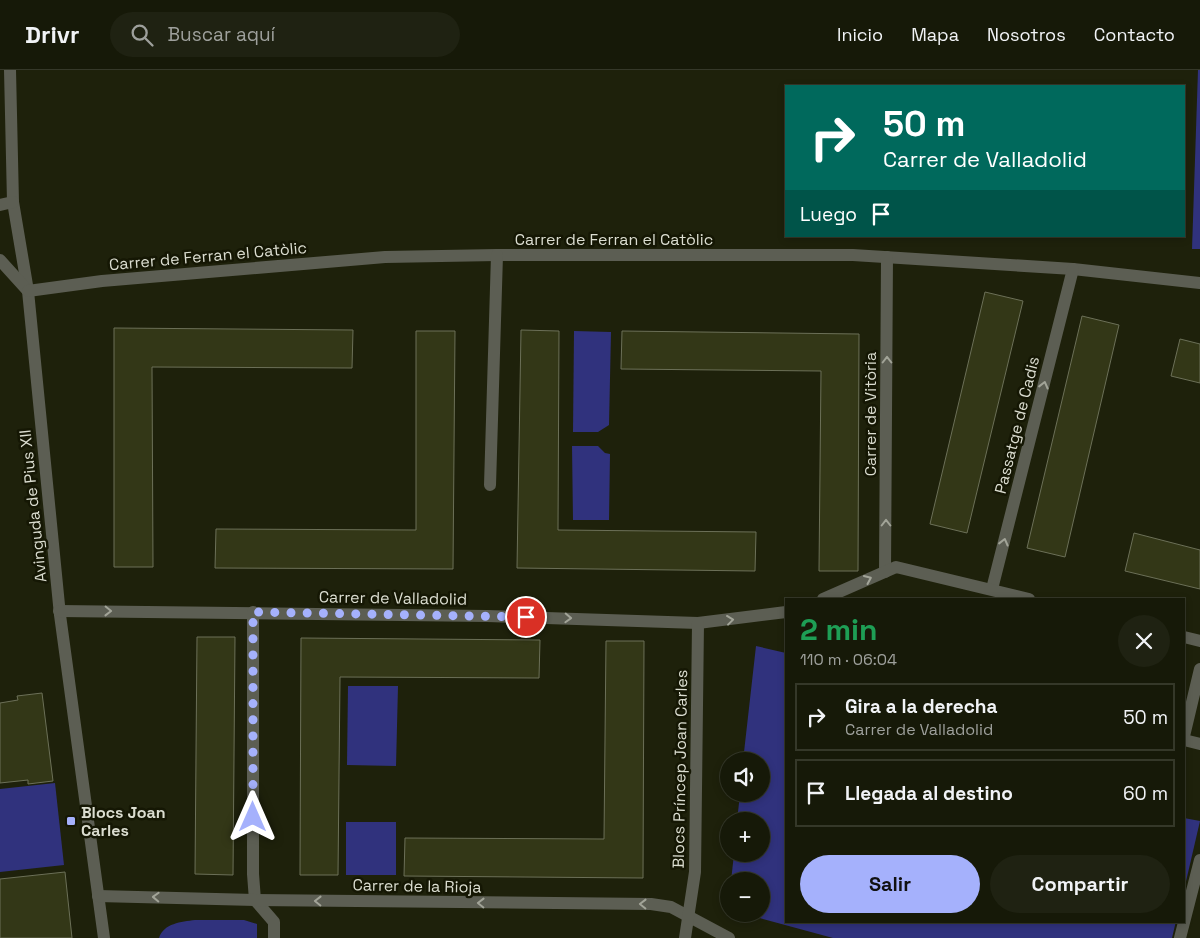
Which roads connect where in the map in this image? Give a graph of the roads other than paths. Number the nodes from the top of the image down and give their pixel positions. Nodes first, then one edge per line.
1 (10, 70) edge
2 (6, 203) edge
3 (497, 255) junction
4 (887, 257) junction
5 (0, 260) edge
6 (1074, 269) junction
7 (1200, 283) edge
8 (28, 291) junction
9 (490, 485) dead end
10 (885, 572) junction
11 (992, 590) junction
12 (826, 598) edge
13 (1025, 598) edge
14 (59, 611) junction
15 (253, 612) junction
16 (785, 612) edge
17 (698, 623) junction
18 (1185, 637) edge
19 (1200, 641) edge
20 (1200, 669) edge
21 (1185, 732) edge
22 (1185, 740) edge
23 (1200, 744) edge
24 (1200, 860) edge
25 (98, 896) junction
26 (255, 900) junction
27 (690, 916) junction
28 (1185, 918) edge
29 (1184, 923) edge
30 (104, 938) edge
31 (274, 938) edge
32 (685, 938) edge
33 (729, 938) edge
34 (1180, 938) edge

1 - 2 street, Avinguda de Pius XII
2 - 8 street, Avinguda de Pius XII
3 - 4 street, Carrer de Ferran el Catòlic
3 - 8 street, Carrer de Ferran el Catòlic
3 - 9 street
4 - 6 street, Carrer de Ferran el Catòlic
10 -> 4 street, Carrer de Vitòria
5 - 8 street
6 - 7 street, Carrer de Ferran el Catòlic
11 -> 6 street, Passatge de Cadis
8 - 14 street, Avinguda de Pius XII
10 - 11 street
12 -> 10 street
11 - 13 street
14 -> 15 street, Carrer de Valladolid
14 - 25 street, Avinguda de Pius XII
15 -> 17 street, Carrer de Valladolid
15 - 26 street
17 -> 16 street, Carrer de Valladolid
17 - 27 street, Blocs Príncep Joan Carles
18 - 19 street
20 - 21 street
22 - 23 street
24 - 28 street
26 -> 25 street, Carrer de la Rioja
25 - 30 street, Avinguda de Pius XII
27 -> 26 street, Carrer de la Rioja
26 - 31 street
27 - 32 street, Blocs Príncep Joan Carles
27 - 33 street, Carrer de la Rioja
29 - 34 street

